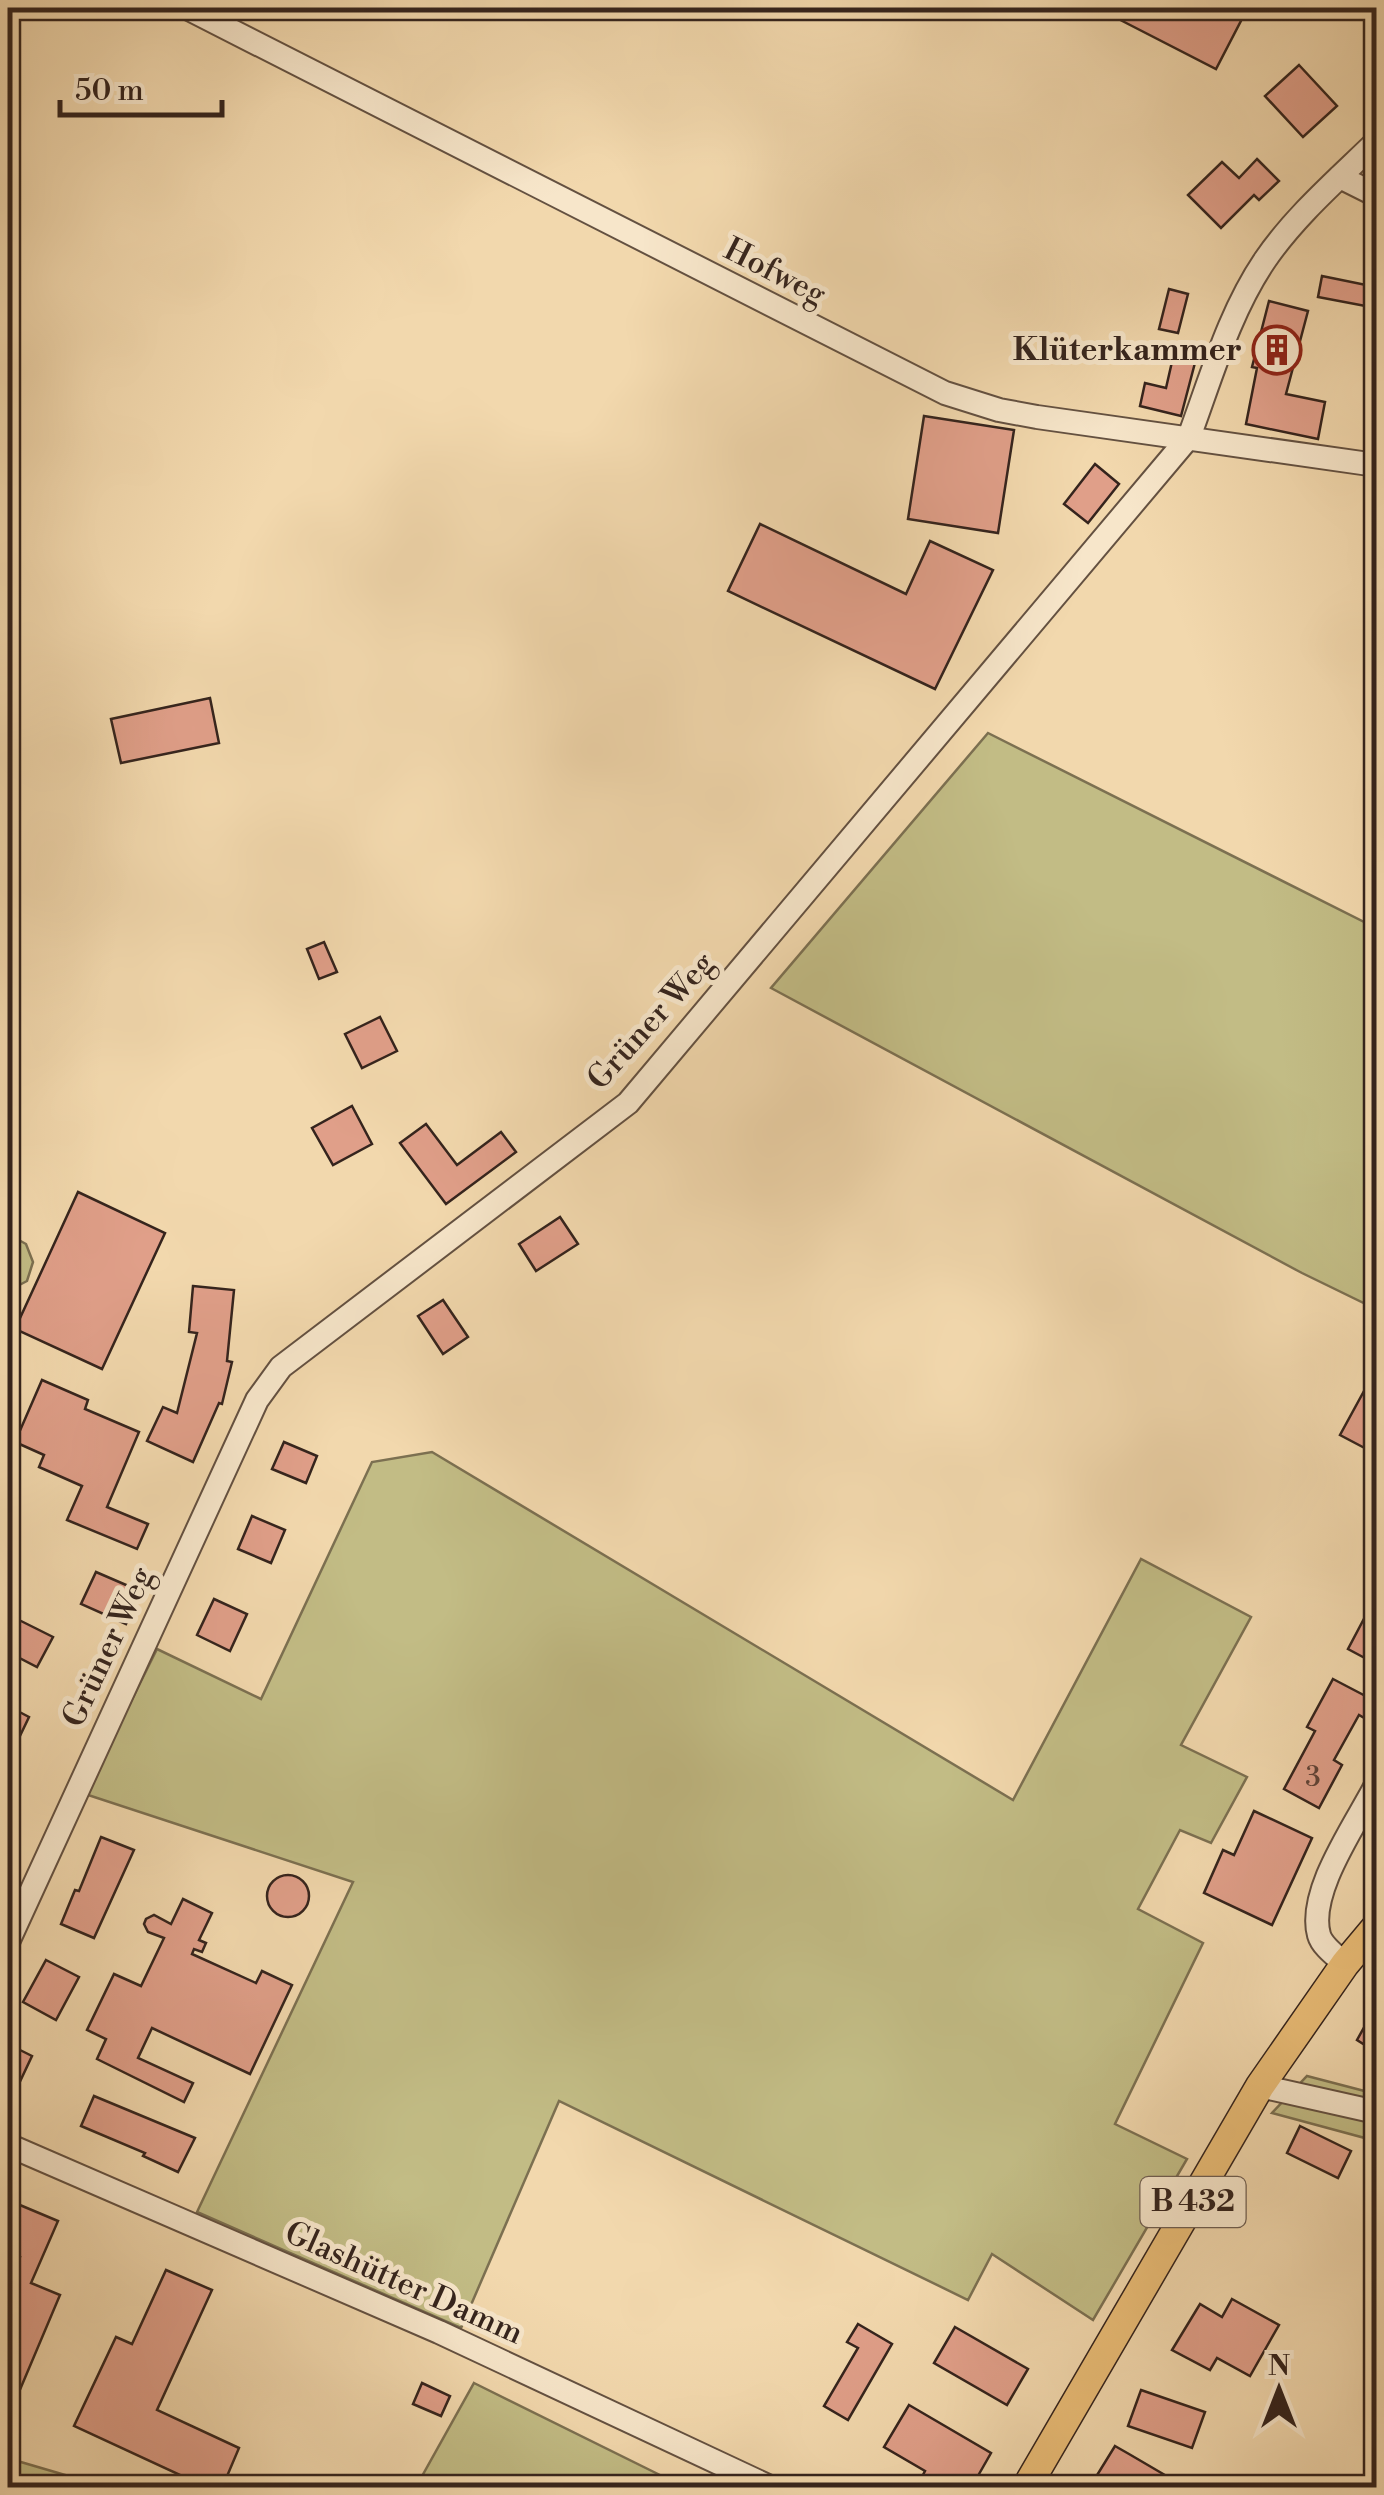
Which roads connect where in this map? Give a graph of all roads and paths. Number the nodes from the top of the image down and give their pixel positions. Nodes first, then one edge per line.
1 (187, 8) edge
2 (1376, 142) edge
3 (1340, 177) junction
4 (1376, 195) edge
5 (1189, 438) junction
6 (1376, 465) edge
7 (1376, 1785) edge
8 (1376, 1927) edge
9 (8, 1942) edge
10 (1345, 1964) junction
11 (1260, 2086) junction
12 (1376, 2112) edge
13 (8, 2145) edge
14 (772, 2488) edge
15 (1026, 2488) edge

1 - 5 street, Hofweg
2 - 3 street, Grüner Weg
3 - 4 street
3 - 5 street, Grüner Weg
5 - 6 street, Hofweg
5 - 9 street, Grüner Weg
7 - 10 street
8 - 10 main road, B 432
10 - 11 main road, B 432
11 - 12 street
11 - 15 main road, B 432
13 - 14 street, Glashütter Damm

